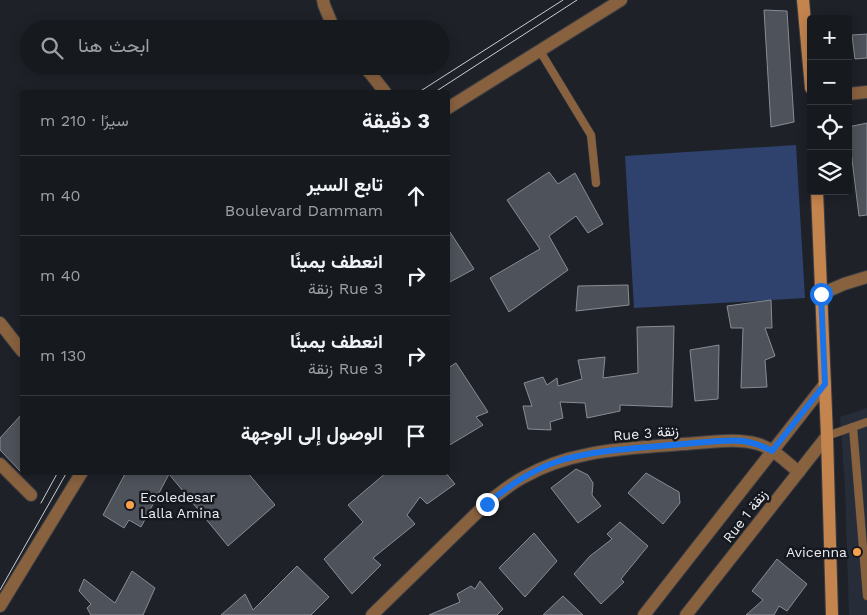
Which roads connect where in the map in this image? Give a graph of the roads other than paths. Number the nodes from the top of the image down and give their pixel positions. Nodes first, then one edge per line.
1 (322, 0) edge
2 (621, 0) edge
3 (803, 0) edge
4 (330, 20) edge
5 (540, 50) junction
6 (808, 60) edge
7 (372, 75) edge
8 (383, 90) edge
9 (867, 92) edge
10 (852, 94) edge
11 (450, 107) edge
12 (596, 183) dead end
13 (817, 195) edge
14 (867, 277) edge
15 (821, 294) junction
16 (0, 322) edge
17 (20, 348) edge
18 (825, 384) junction
19 (867, 422) edge
20 (852, 427) junction
21 (827, 436) junction
22 (772, 451) junction
23 (0, 464) edge
24 (799, 472) junction
25 (80, 475) edge
26 (31, 495) dead end
27 (867, 596) edge
28 (0, 606) edge
29 (372, 615) edge
30 (644, 615) edge
31 (686, 615) edge
32 (832, 615) edge

1 - 4 street
2 - 5 street
3 - 6 street
5 - 11 street
5 - 12 lane
7 - 8 street
9 - 10 street
13 - 15 street
14 - 15 street
15 - 18 street
16 - 17 street
18 - 21 street
18 - 22 street
19 - 20 lane
20 - 21 lane
20 - 27 lane
21 - 24 street, Rue 1 زنقة
21 - 32 street
22 - 24 street, Rue 3 زنقة
22 - 29 street, Rue 3 زنقة
22 - 30 street, Rue 1 زنقة
23 - 26 street
24 - 31 street, Rue 1 زنقة
25 - 28 street

